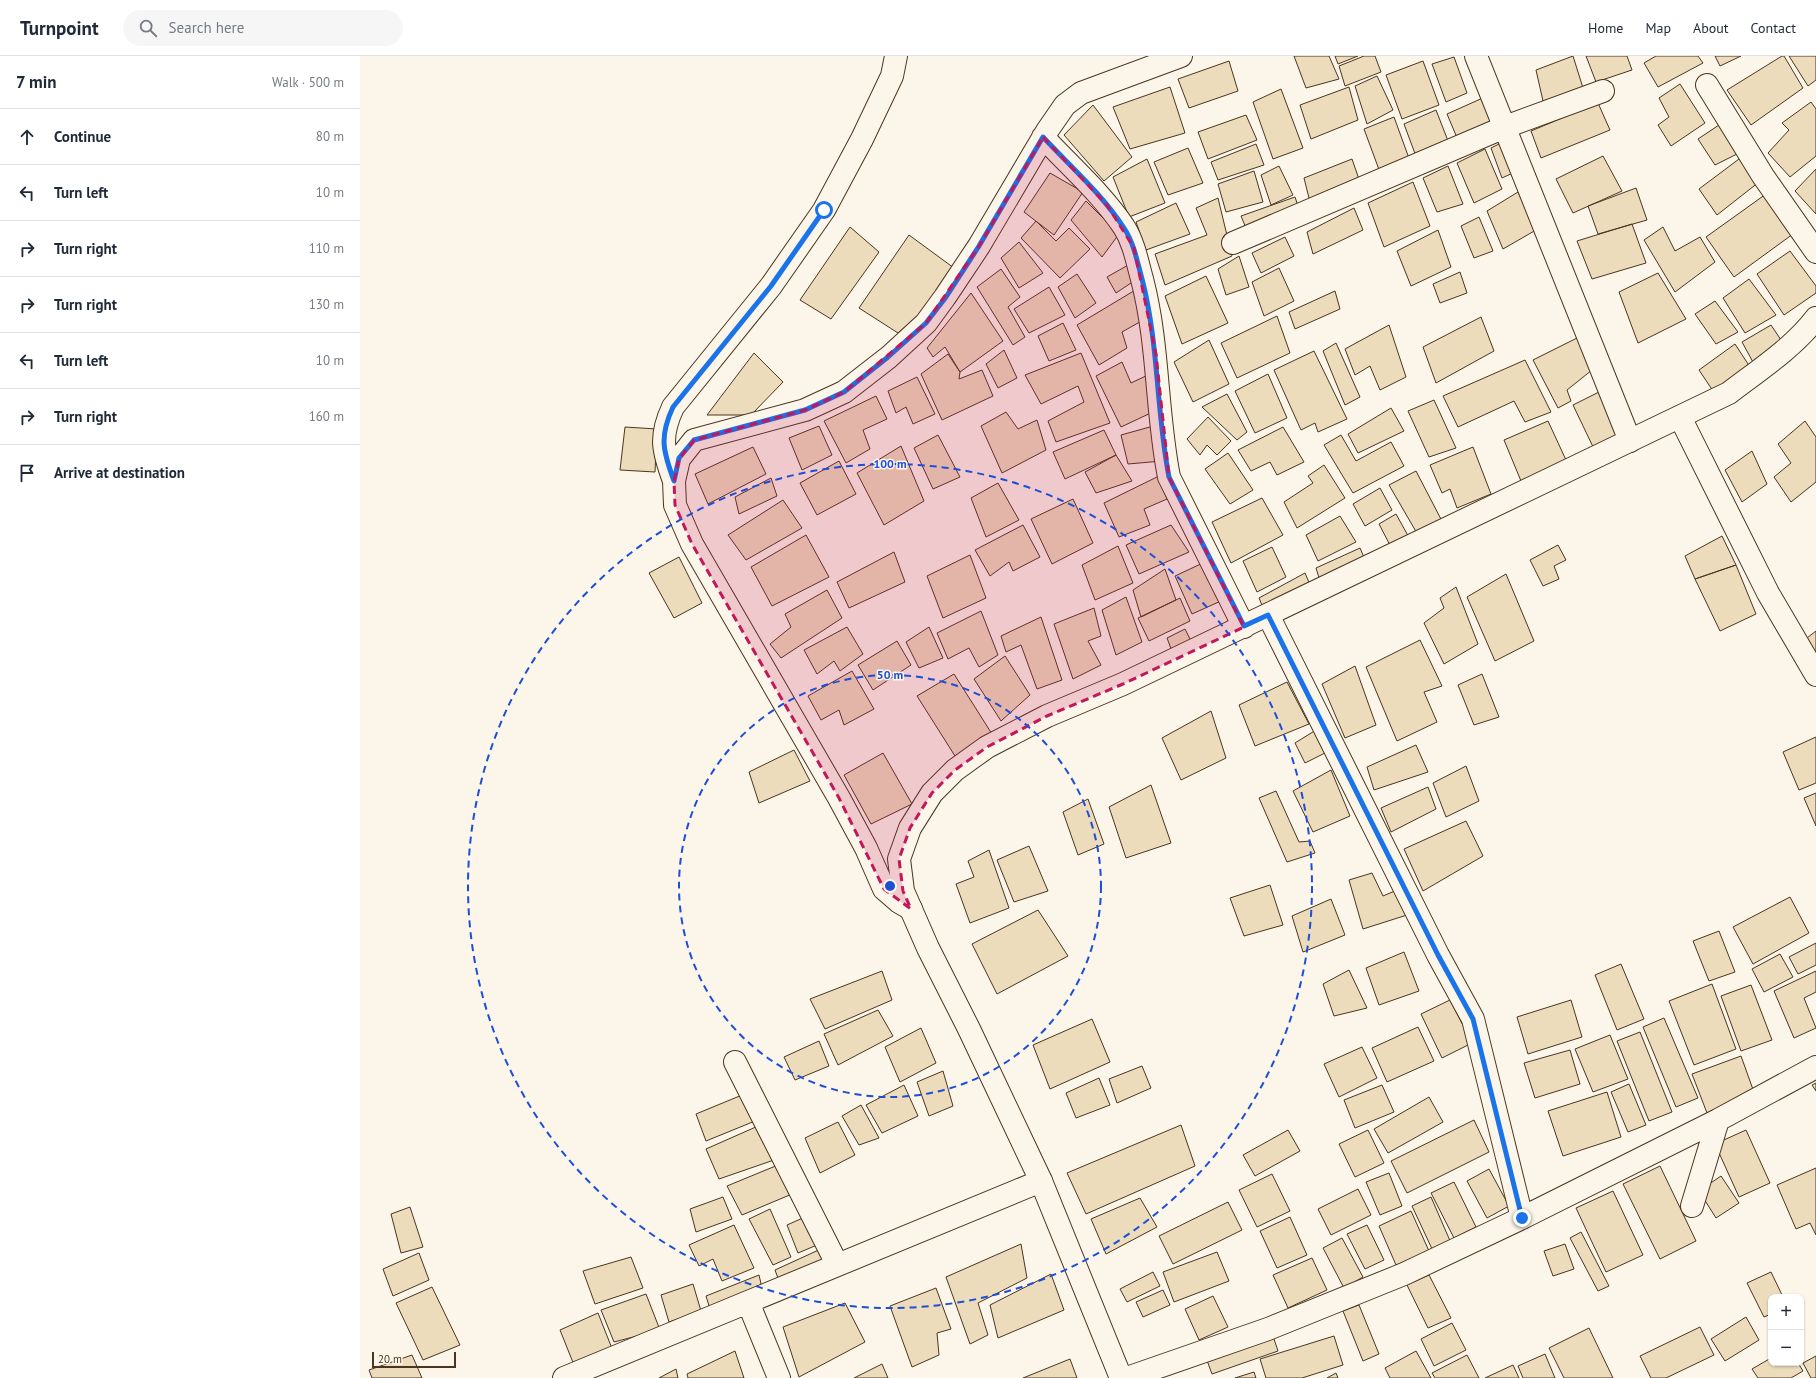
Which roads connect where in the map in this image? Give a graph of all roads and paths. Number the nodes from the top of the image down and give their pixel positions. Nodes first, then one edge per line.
1 (896, 56) edge
2 (1181, 56) edge
3 (1476, 56) edge
4 (1707, 85) dead end
5 (1602, 91) dead end
6 (1505, 128) junction
7 (1043, 137) junction
8 (1233, 243) dead end
9 (1816, 252) edge
10 (1816, 318) edge
11 (1680, 417) junction
12 (1630, 441) junction
13 (674, 481) junction
14 (1268, 615) junction
15 (1244, 626) junction
16 (1816, 675) edge
17 (910, 909) junction
18 (735, 1062) dead end
19 (1816, 1067) edge
20 (1718, 1120) junction
21 (1041, 1181) junction
22 (1692, 1206) dead end
23 (1522, 1218) junction
24 (837, 1264) junction
25 (748, 1302) junction
26 (564, 1378) edge
27 (779, 1378) edge
28 (1121, 1378) edge
29 (1127, 1378) edge

1 - 13 street
2 - 7 street
3 - 6 street
4 - 9 street
5 - 6 street
6 - 8 street
6 - 12 street
7 - 13 street
7 - 15 street
10 - 11 street
11 - 12 street
11 - 16 street
12 - 14 street
13 - 17 street
14 - 15 street
14 - 23 street
15 - 17 street
17 - 21 street
18 - 24 street
19 - 20 street
20 - 22 street
20 - 23 street
21 - 24 street
21 - 28 street
23 - 29 street
24 - 25 street
25 - 26 street
25 - 27 street

